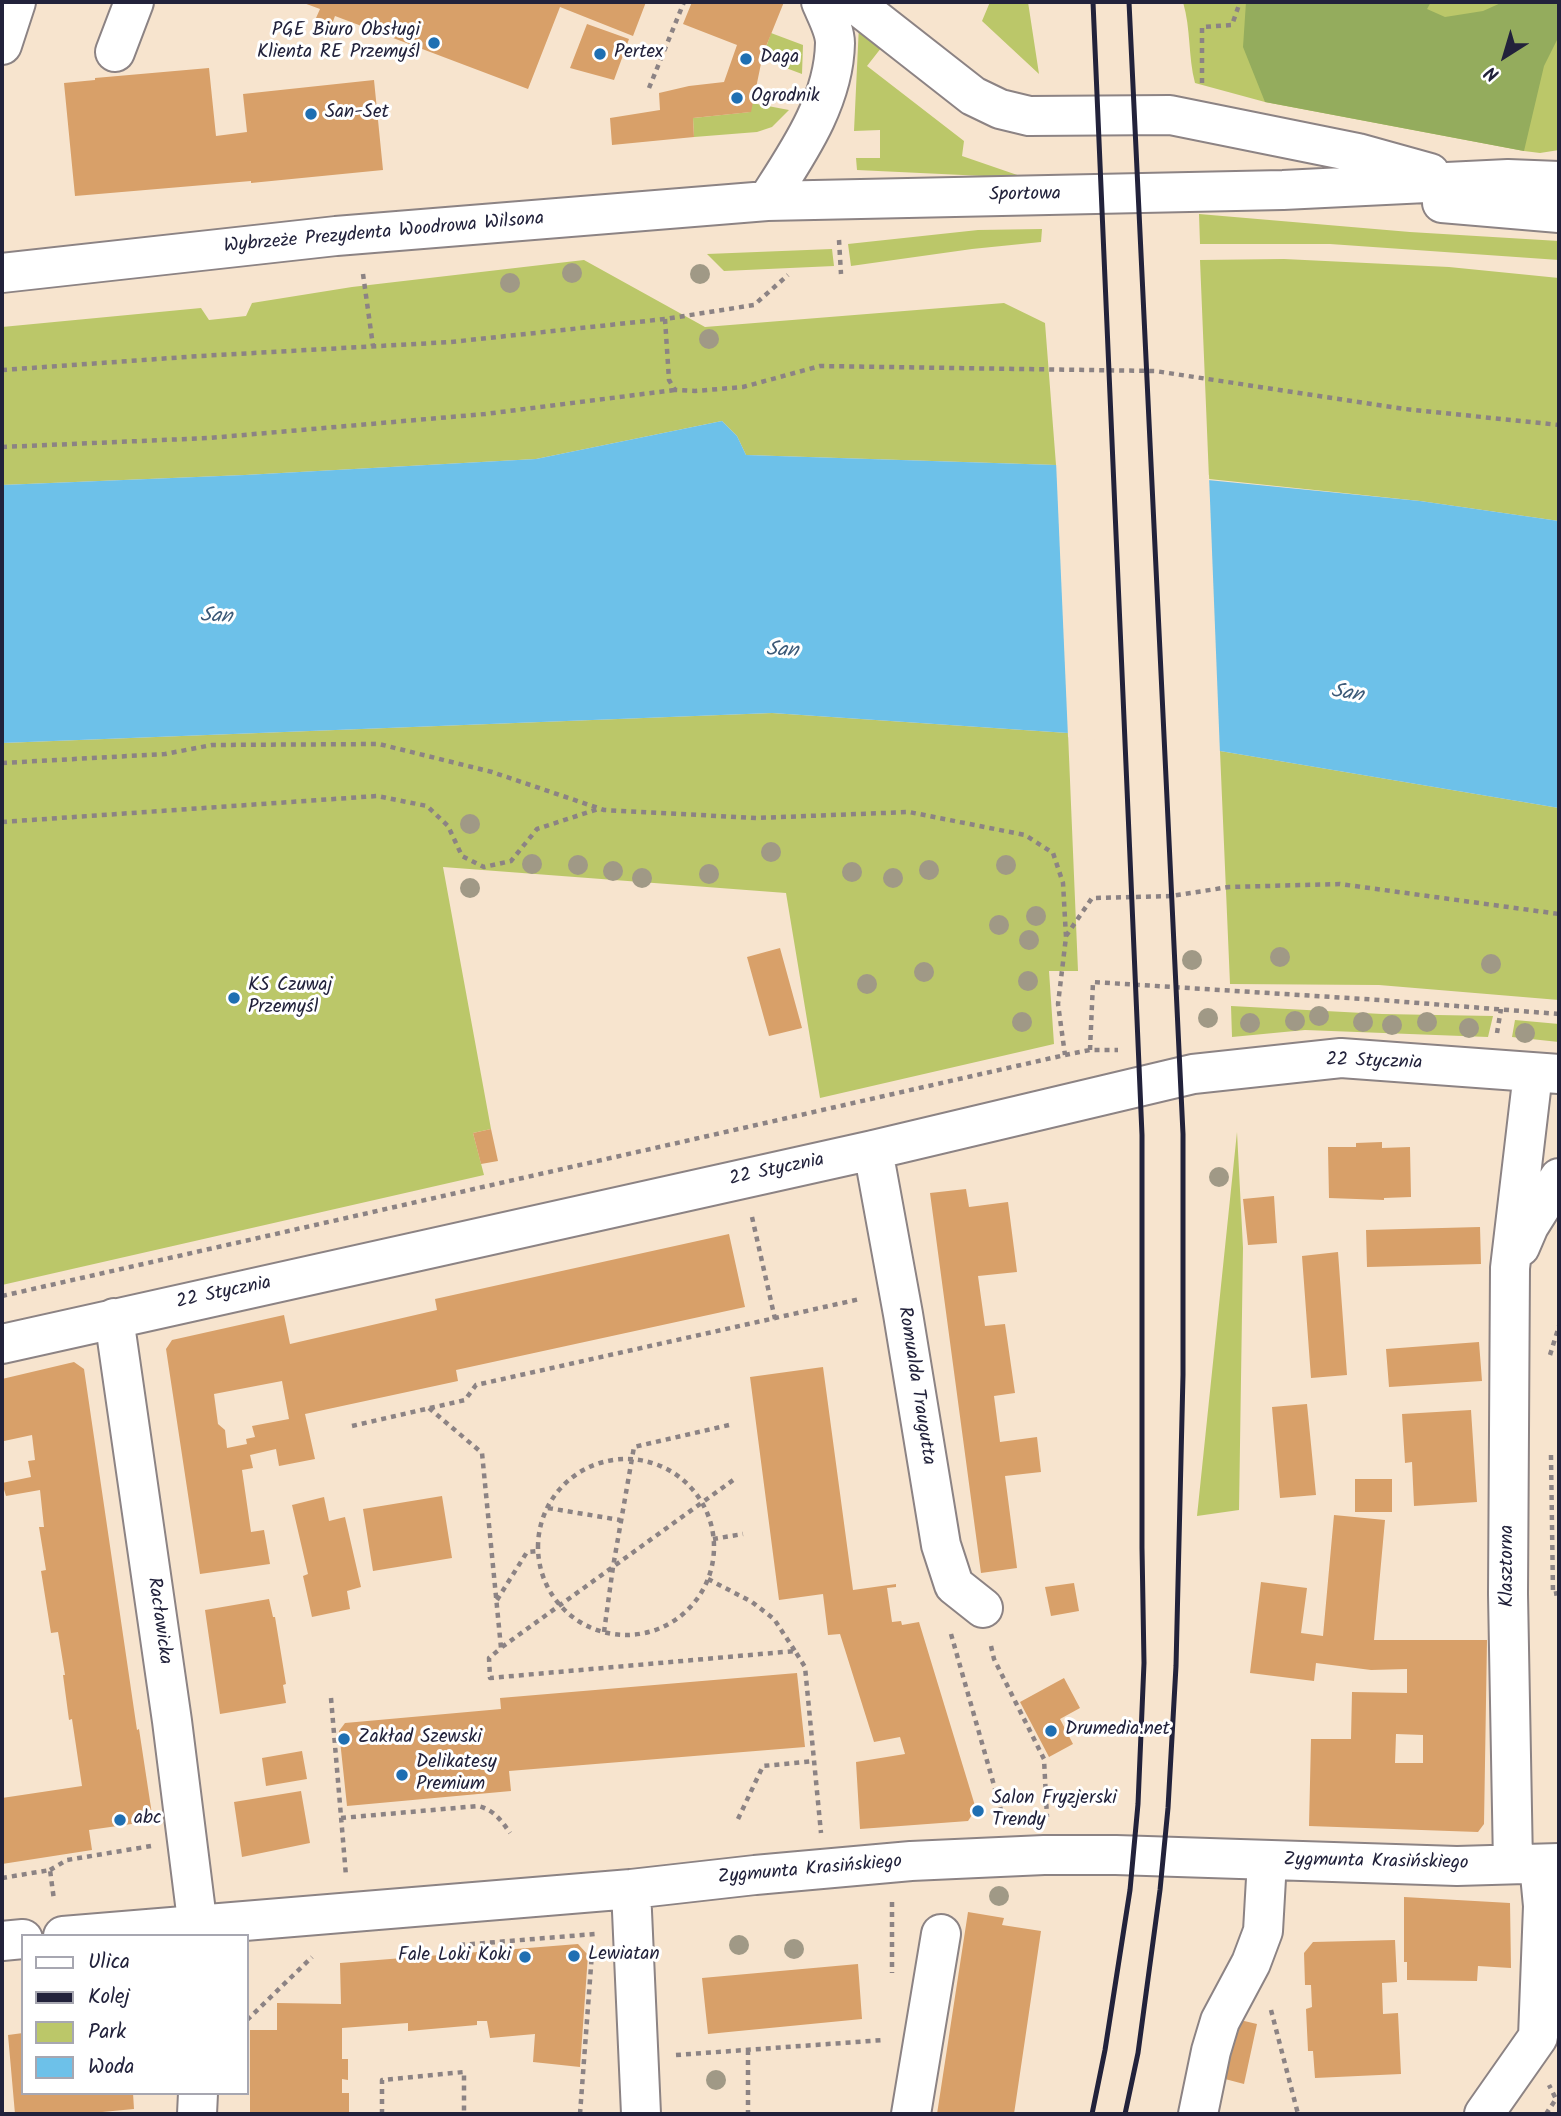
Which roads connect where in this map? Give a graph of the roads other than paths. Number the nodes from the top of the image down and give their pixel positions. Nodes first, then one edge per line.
1 (134, 2) edge
2 (821, 2) edge
3 (853, 2) edge
4 (115, 52) dead end
5 (1559, 181) edge
6 (1466, 183) junction
7 (1283, 190) junction
8 (767, 201) junction
9 (1559, 213) edge
10 (2, 274) edge
11 (1546, 1073) edge
12 (873, 1150) junction
13 (1559, 1178) edge
14 (1510, 1268) junction
15 (114, 1318) junction
16 (2, 1344) edge
17 (983, 1608) road end
18 (1267, 1861) junction
19 (1537, 1864) edge
20 (631, 1889) junction
21 (59, 1921) edge
22 (199, 1930) edge
23 (941, 1934) dead end
24 (21, 1939) edge
25 (2, 1941) edge
26 (198, 2095) edge
27 (197, 2114) edge
28 (641, 2114) edge
29 (911, 2114) edge
30 (1198, 2114) edge
31 (1484, 2114) edge

1 - 4 street
2 - 8 street
3 - 6 street
5 - 6 street, Sportowa
6 - 7 street, Sportowa
7 - 8 street, Sportowa
7 - 9 street, Sportowa
8 - 10 street, Wybrzeże Prezydenta Woodrowa Wilsona
11 - 12 street, 22 Stycznia
11 - 14 street, Klasztorna
12 - 15 street, 22 Stycznia
12 - 17 street, Romualda Traugutta
13 - 14 street, Klasztorna
14 - 19 street, Klasztorna
15 - 16 street, 22 Stycznia
15 - 22 street, Racławicka
18 - 19 street, Zygmunta Krasińskiego
18 - 20 street, Zygmunta Krasińskiego
18 - 30 street
19 - 31 street, Klasztorna
20 - 22 street, Zygmunta Krasińskiego
20 - 28 street
21 - 22 street, Zygmunta Krasińskiego
23 - 29 street
24 - 25 street
26 - 27 street

